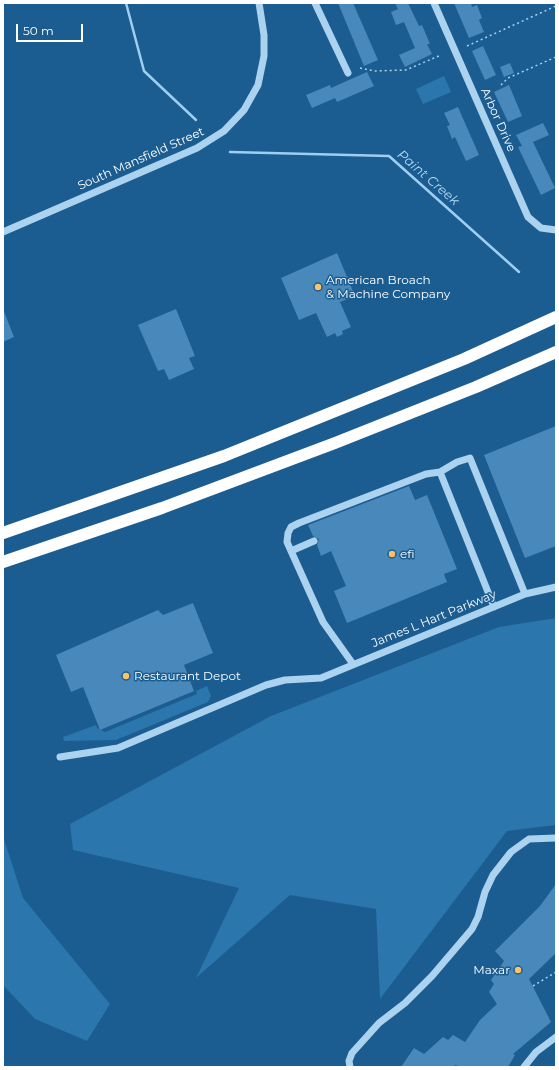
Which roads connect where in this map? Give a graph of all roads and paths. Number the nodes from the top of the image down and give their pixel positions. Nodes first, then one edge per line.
1 (258, 3) edge
2 (315, 3) edge
3 (434, 3) edge
4 (556, 6) edge
5 (467, 46) dead end
6 (441, 55) dead end
7 (556, 56) edge
8 (360, 68) dead end
9 (348, 73) dead end
10 (501, 85) dead end
11 (556, 230) edge
12 (3, 232) edge
13 (556, 317) edge
14 (556, 352) edge
15 (440, 472) junction
16 (3, 533) edge
17 (314, 541) dead end
18 (291, 551) junction
19 (3, 562) edge
20 (556, 587) edge
21 (525, 594) junction
22 (494, 607) junction
23 (353, 664) junction
24 (60, 757) dead end
25 (556, 838) edge
26 (556, 972) edge
27 (534, 986) dead end
28 (556, 1037) edge
29 (350, 1067) edge
30 (524, 1067) edge

1 - 12 street, South Mansfield Street
2 - 9 street
3 - 11 street, Arbor Drive
4 - 5 path
6 - 8 path
7 - 10 path
13 - 16 highway
14 - 19 highway
15 - 18 street
15 - 21 street
15 - 22 street
17 - 18 street
18 - 23 street
20 - 21 street, James L Hart Parkway
21 - 22 street, James L Hart Parkway
22 - 23 street, James L Hart Parkway
23 - 24 street, James L Hart Parkway
25 - 29 street
26 - 27 path
28 - 30 street

